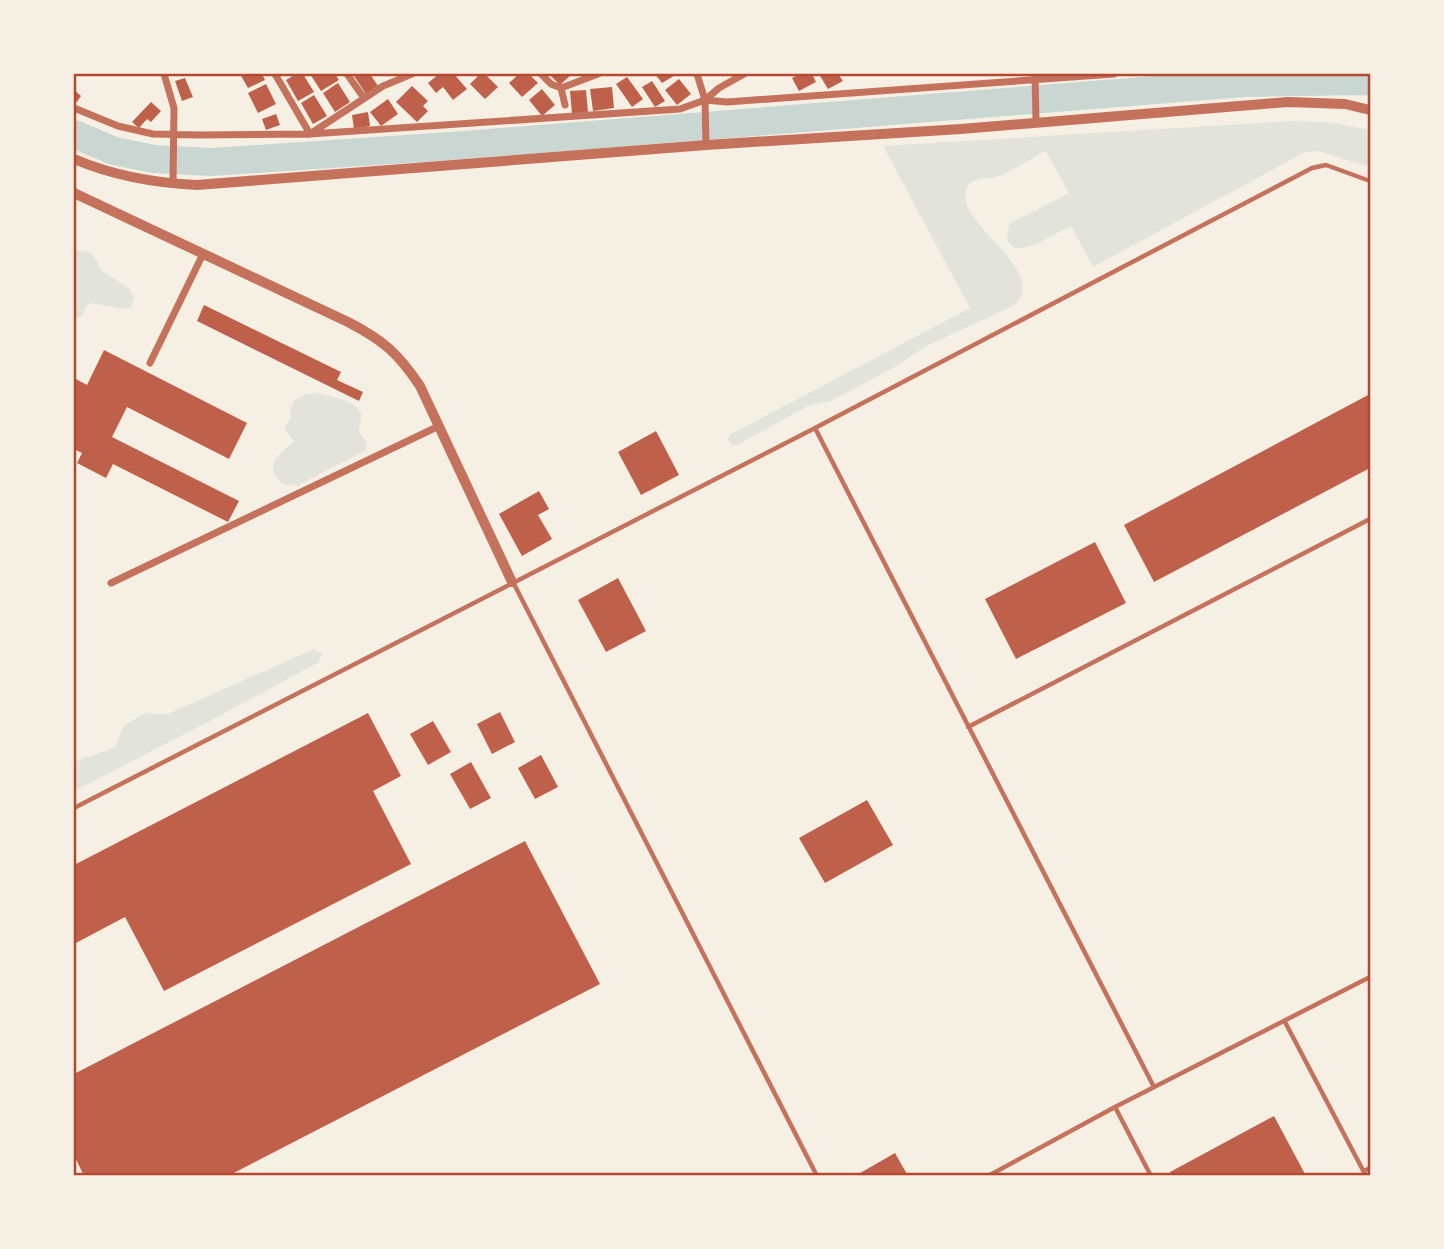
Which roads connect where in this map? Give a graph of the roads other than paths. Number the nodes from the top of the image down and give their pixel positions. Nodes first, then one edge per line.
1 (164, 74) edge
2 (275, 74) edge
3 (347, 74) edge
4 (412, 74) edge
5 (541, 74) edge
6 (598, 74) edge
7 (697, 74) edge
8 (744, 74) edge
9 (1101, 74) edge
10 (1114, 74) edge
11 (1035, 80) edge
12 (561, 88) junction
13 (364, 98) junction
14 (705, 103) junction
15 (565, 105) dead end
16 (74, 108) edge
17 (1370, 110) edge
18 (1036, 117) junction
19 (310, 134) junction
20 (173, 139) junction
21 (705, 141) junction
22 (74, 159) edge
23 (172, 179) junction
24 (1370, 181) edge
25 (74, 193) edge
26 (203, 254) junction
27 (149, 363) dead end
28 (439, 426) junction
29 (815, 428) junction
30 (1370, 519) edge
31 (512, 582) junction
32 (111, 583) dead end
33 (968, 727) junction
34 (74, 808) edge
35 (1370, 977) edge
36 (1285, 1022) junction
37 (1154, 1087) junction
38 (1115, 1107) junction
39 (1370, 1168) edge
40 (1365, 1173) edge
41 (817, 1175) edge
42 (988, 1175) edge
43 (1151, 1175) edge

1 - 20 street
2 - 19 street
3 - 13 street
4 - 13 street
5 - 12 street
6 - 12 street
7 - 14 street
8 - 14 street
9 - 10 street
9 - 11 street
11 - 14 street
11 - 18 street
12 - 15 street
13 - 19 street
14 - 19 street
14 - 21 street
16 - 20 street
17 - 18 street
18 - 21 street
19 - 20 street
20 - 23 street
21 - 23 street
22 - 23 street
24 - 29 lane
25 - 26 street
26 - 27 street
26 - 28 street
28 - 31 street
28 - 32 street
29 - 31 lane
29 - 33 lane
30 - 33 lane
31 - 34 lane
31 - 41 lane
33 - 37 lane
35 - 36 lane
36 - 37 lane
36 - 40 lane
37 - 38 lane
38 - 42 lane
38 - 43 lane
39 - 40 lane

